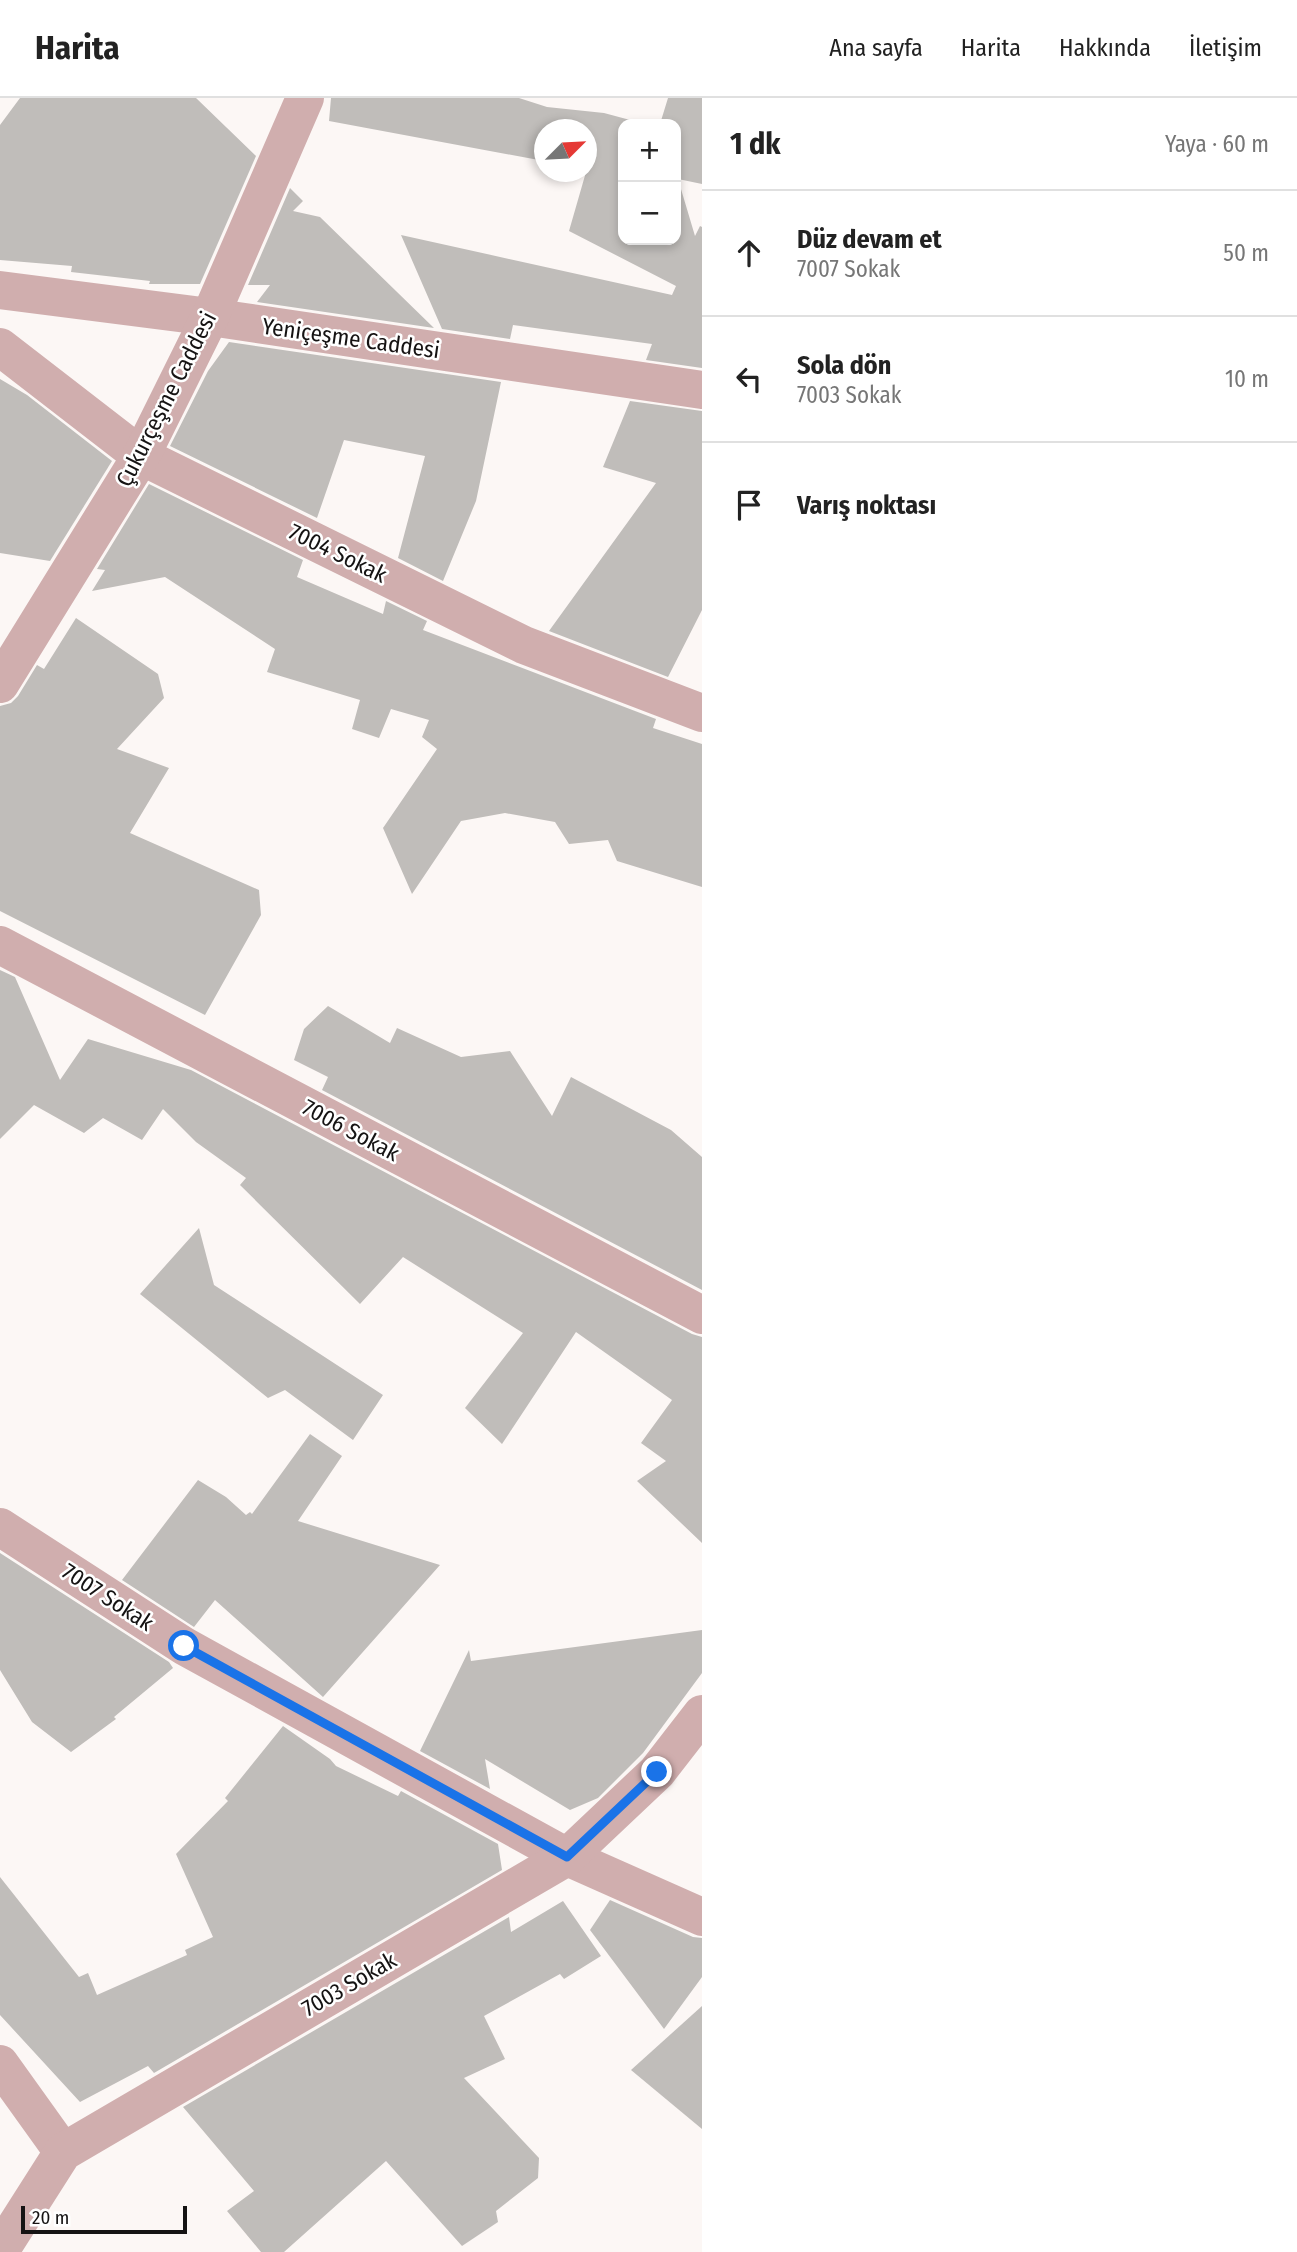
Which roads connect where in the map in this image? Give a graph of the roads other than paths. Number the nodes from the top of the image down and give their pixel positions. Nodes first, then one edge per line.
1 (304, 98) edge
2 (0, 290) edge
3 (210, 317) junction
4 (0, 347) edge
5 (702, 390) edge
6 (141, 456) junction
7 (0, 684) edge
8 (702, 713) edge
9 (0, 945) edge
10 (702, 1315) edge
11 (0, 1527) edge
12 (702, 1714) edge
13 (567, 1857) junction
14 (702, 1917) edge
15 (0, 2064) edge
16 (63, 2152) junction
17 (1, 2251) edge

1 - 3 street, Çukurçeşme Caddesi
2 - 3 street, Yeniçeşme Caddesi
3 - 5 street, Yeniçeşme Caddesi
3 - 6 street, Çukurçeşme Caddesi
4 - 6 street, 7004 Sokak
6 - 7 street, Çukurçeşme Caddesi
6 - 8 street, 7004 Sokak
9 - 10 street, 7006 Sokak
11 - 13 street, 7007 Sokak
12 - 13 street, 7003 Sokak
13 - 14 street, 7007 Sokak
13 - 16 street, 7003 Sokak
15 - 16 street
16 - 17 street, 7003 Sokak

